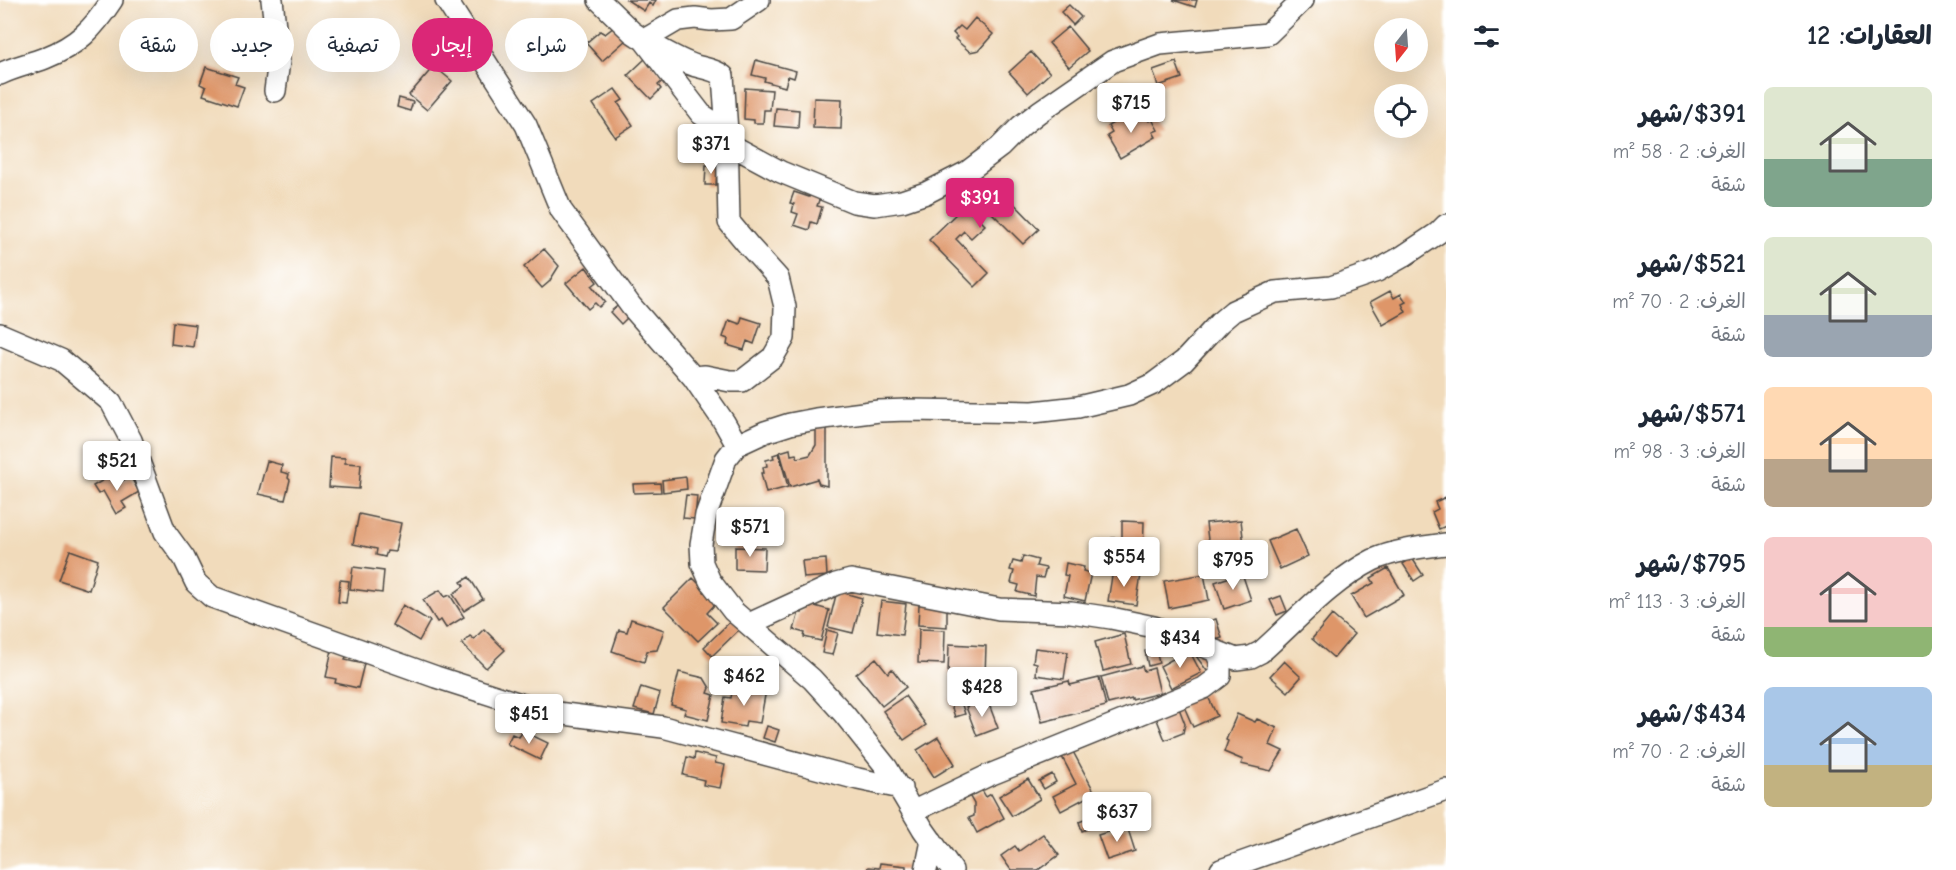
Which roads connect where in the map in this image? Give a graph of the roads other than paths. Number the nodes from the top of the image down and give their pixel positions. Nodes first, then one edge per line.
1 (112, 0) edge
2 (272, 0) edge
3 (446, 0) edge
4 (599, 0) edge
5 (759, 0) edge
6 (1303, 0) edge
7 (644, 40) junction
8 (0, 74) edge
9 (275, 91) dead end
10 (727, 137) junction
11 (1446, 225) edge
12 (0, 334) edge
13 (693, 377) junction
14 (737, 445) junction
15 (1446, 544) edge
16 (749, 624) junction
17 (1216, 652) junction
18 (901, 788) junction
19 (1446, 790) edge
20 (914, 811) junction
21 (932, 841) junction
22 (926, 870) edge
23 (952, 870) edge
24 (1221, 870) edge

1 - 8 street
2 - 9 street
3 - 13 street
4 - 7 street
5 - 7 street
6 - 10 street
7 - 10 street
7 - 10 street
10 - 13 street
11 - 14 street
12 - 18 street
13 - 14 street
14 - 16 street
15 - 17 street
16 - 17 street
16 - 18 street
17 - 20 street
18 - 20 street
19 - 24 street
20 - 21 street
21 - 22 street
21 - 23 street

